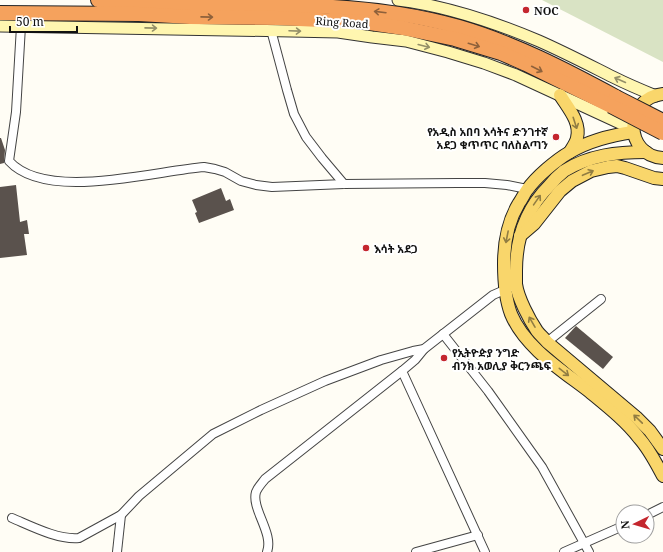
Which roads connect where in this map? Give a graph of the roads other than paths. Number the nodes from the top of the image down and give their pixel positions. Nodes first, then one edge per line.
1 (98, 0) edge
2 (398, 0) edge
3 (0, 13) edge
4 (0, 26) edge
5 (21, 26) junction
6 (272, 30) junction
7 (560, 95) junction
8 (659, 95) edge
9 (663, 121) edge
10 (633, 130) junction
11 (663, 133) edge
12 (570, 152) junction
13 (646, 152) junction
14 (663, 158) edge
15 (663, 179) edge
16 (344, 184) junction
17 (527, 189) junction
18 (520, 236) junction
19 (516, 284) junction
20 (504, 290) junction
21 (601, 299) dead end
22 (443, 334) junction
23 (547, 342) junction
24 (424, 350) junction
25 (402, 371) junction
26 (663, 449) edge
27 (663, 476) edge
28 (121, 515) junction
29 (12, 518) dead end
30 (615, 530) edge
31 (478, 535) junction
32 (585, 543) junction
33 (117, 552) edge
34 (267, 552) edge
35 (416, 552) edge
36 (485, 552) edge
37 (564, 552) edge
38 (589, 552) edge

9 -> 1 highway, Ring Road, bridge
8 -> 2 main road
3 -> 11 highway, Ring Road, bridge
4 - 5 main road
5 -> 6 main road
5 - 16 street
6 -> 7 main road
6 - 16 street
7 - 10 main road
7 -> 12 main road
8 - 10 main road
10 - 12 main road
10 - 13 main road
12 - 17 main road
13 - 14 main road
18 -> 13 main road
18 -> 15 main road
16 - 17 street
17 -> 20 main road
18 - 19 main road
19 - 20 street
23 -> 19 main road
20 - 22 street
20 -> 27 main road
21 - 23 street
22 - 24 street
22 - 32 street
26 -> 23 main road
24 - 25 street
24 - 28 street
25 - 31 street
25 - 34 street
28 - 29 street
28 - 33 street
30 - 32 street
31 - 35 street
31 - 36 street
32 - 37 street
32 - 38 street

